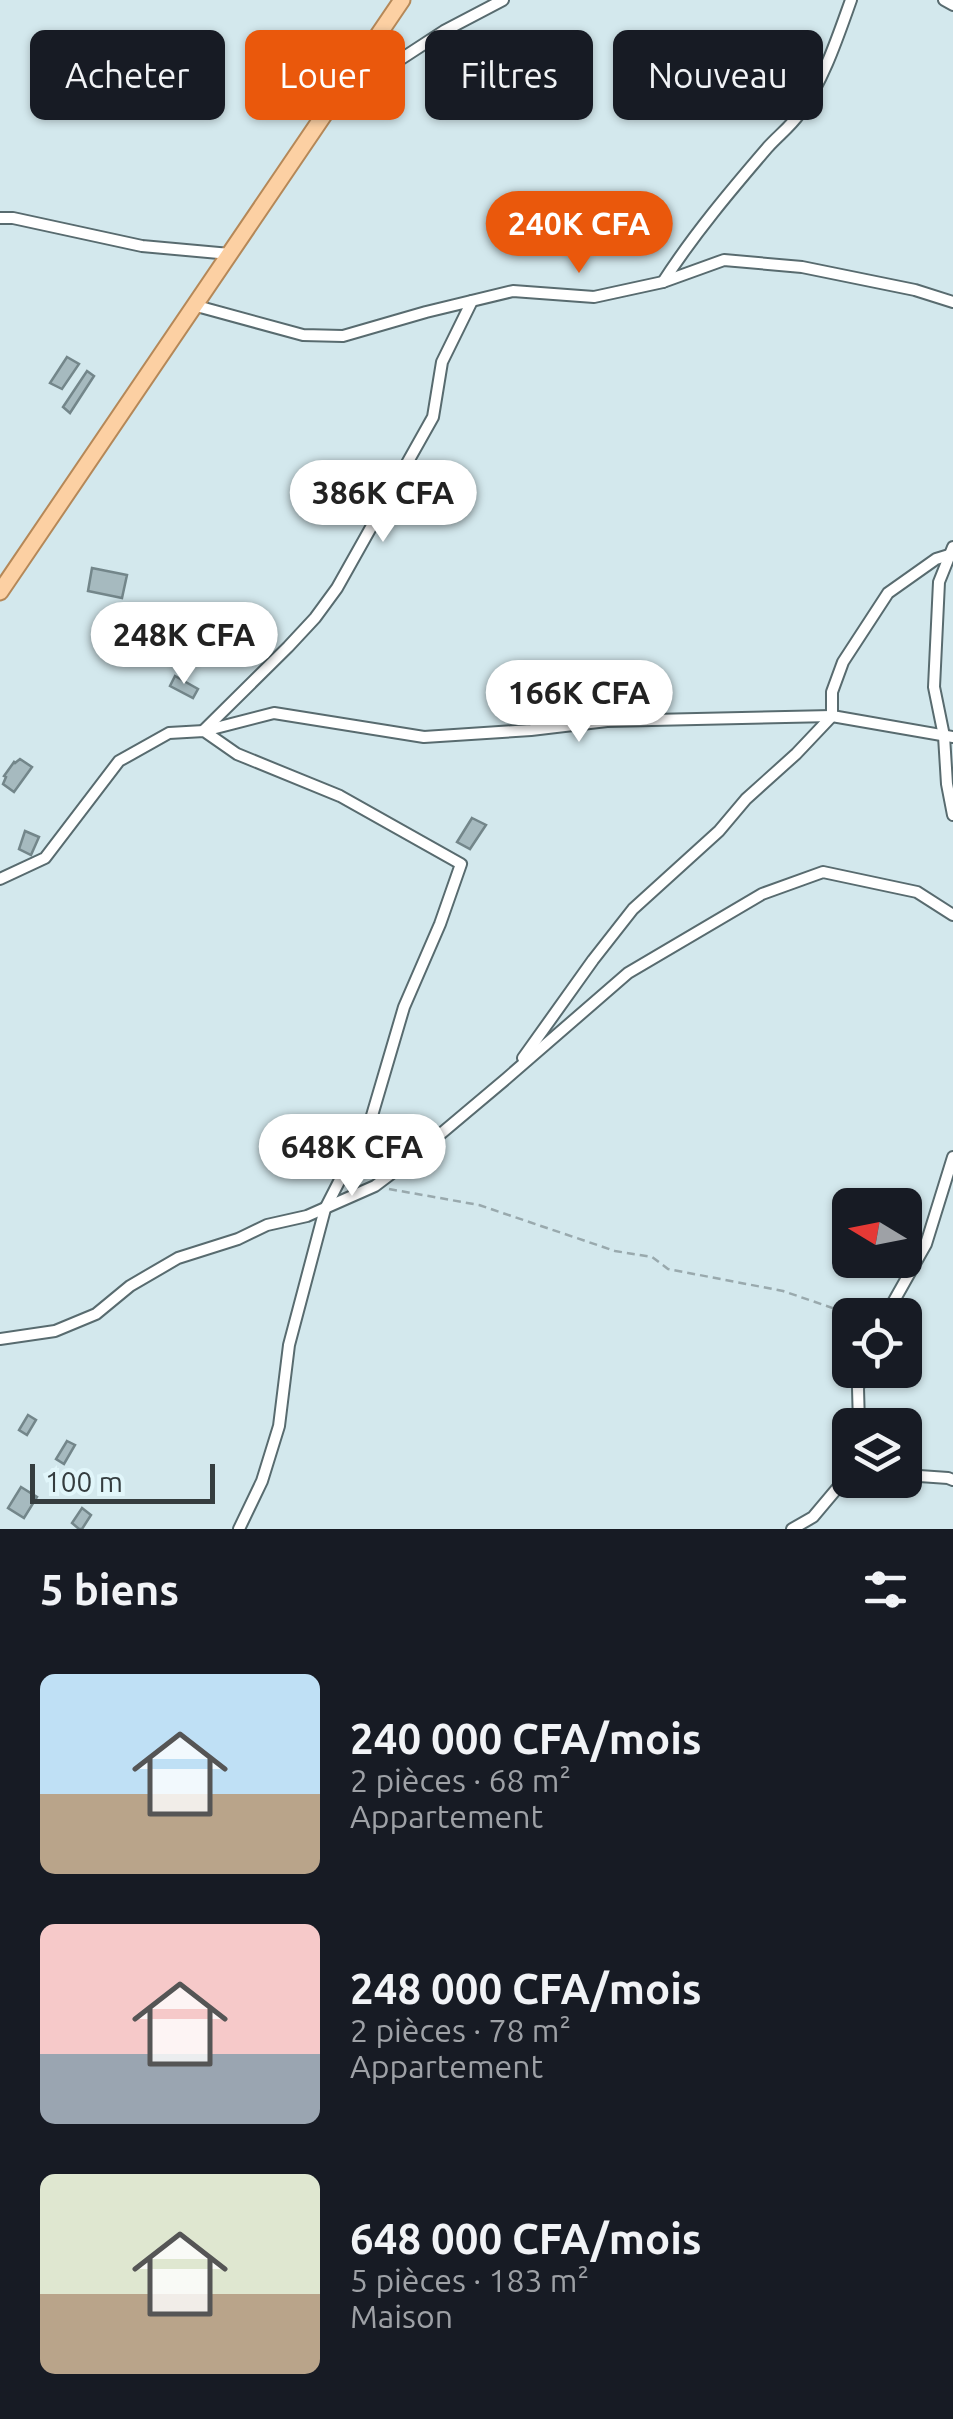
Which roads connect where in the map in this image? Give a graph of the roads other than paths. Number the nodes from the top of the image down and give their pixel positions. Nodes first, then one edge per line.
1 (402, 0) edge
2 (503, 0) edge
3 (851, 0) edge
4 (944, 0) edge
5 (953, 5) edge
6 (391, 8) edge
7 (378, 30) edge
8 (405, 56) edge
9 (320, 120) edge
10 (0, 218) edge
11 (230, 254) junction
12 (663, 282) junction
13 (472, 301) junction
14 (953, 302) edge
15 (194, 305) junction
16 (951, 551) edge
17 (0, 592) edge
18 (832, 716) junction
19 (204, 731) junction
20 (948, 737) edge
21 (953, 815) edge
22 (0, 879) edge
23 (953, 915) edge
24 (508, 1078) junction
25 (953, 1157) edge
26 (324, 1209) junction
27 (896, 1298) edge
28 (0, 1339) edge
29 (922, 1476) edge
30 (953, 1480) edge
31 (832, 1494) edge
32 (239, 1529) edge
33 (792, 1529) edge

1 - 6 main road
2 - 8 street
3 - 12 street
4 - 5 street
6 - 7 main road
9 - 11 main road
10 - 11 street
11 - 15 main road
12 - 13 street
12 - 14 street
13 - 15 street
13 - 19 street
15 - 17 main road
16 - 18 street
16 - 20 street
18 - 19 street
18 - 20 street
18 - 24 street
19 - 22 street
19 - 26 street
20 - 21 street
23 - 24 street
24 - 26 street
25 - 27 street
26 - 28 street
26 - 32 street
29 - 30 street
31 - 33 street

